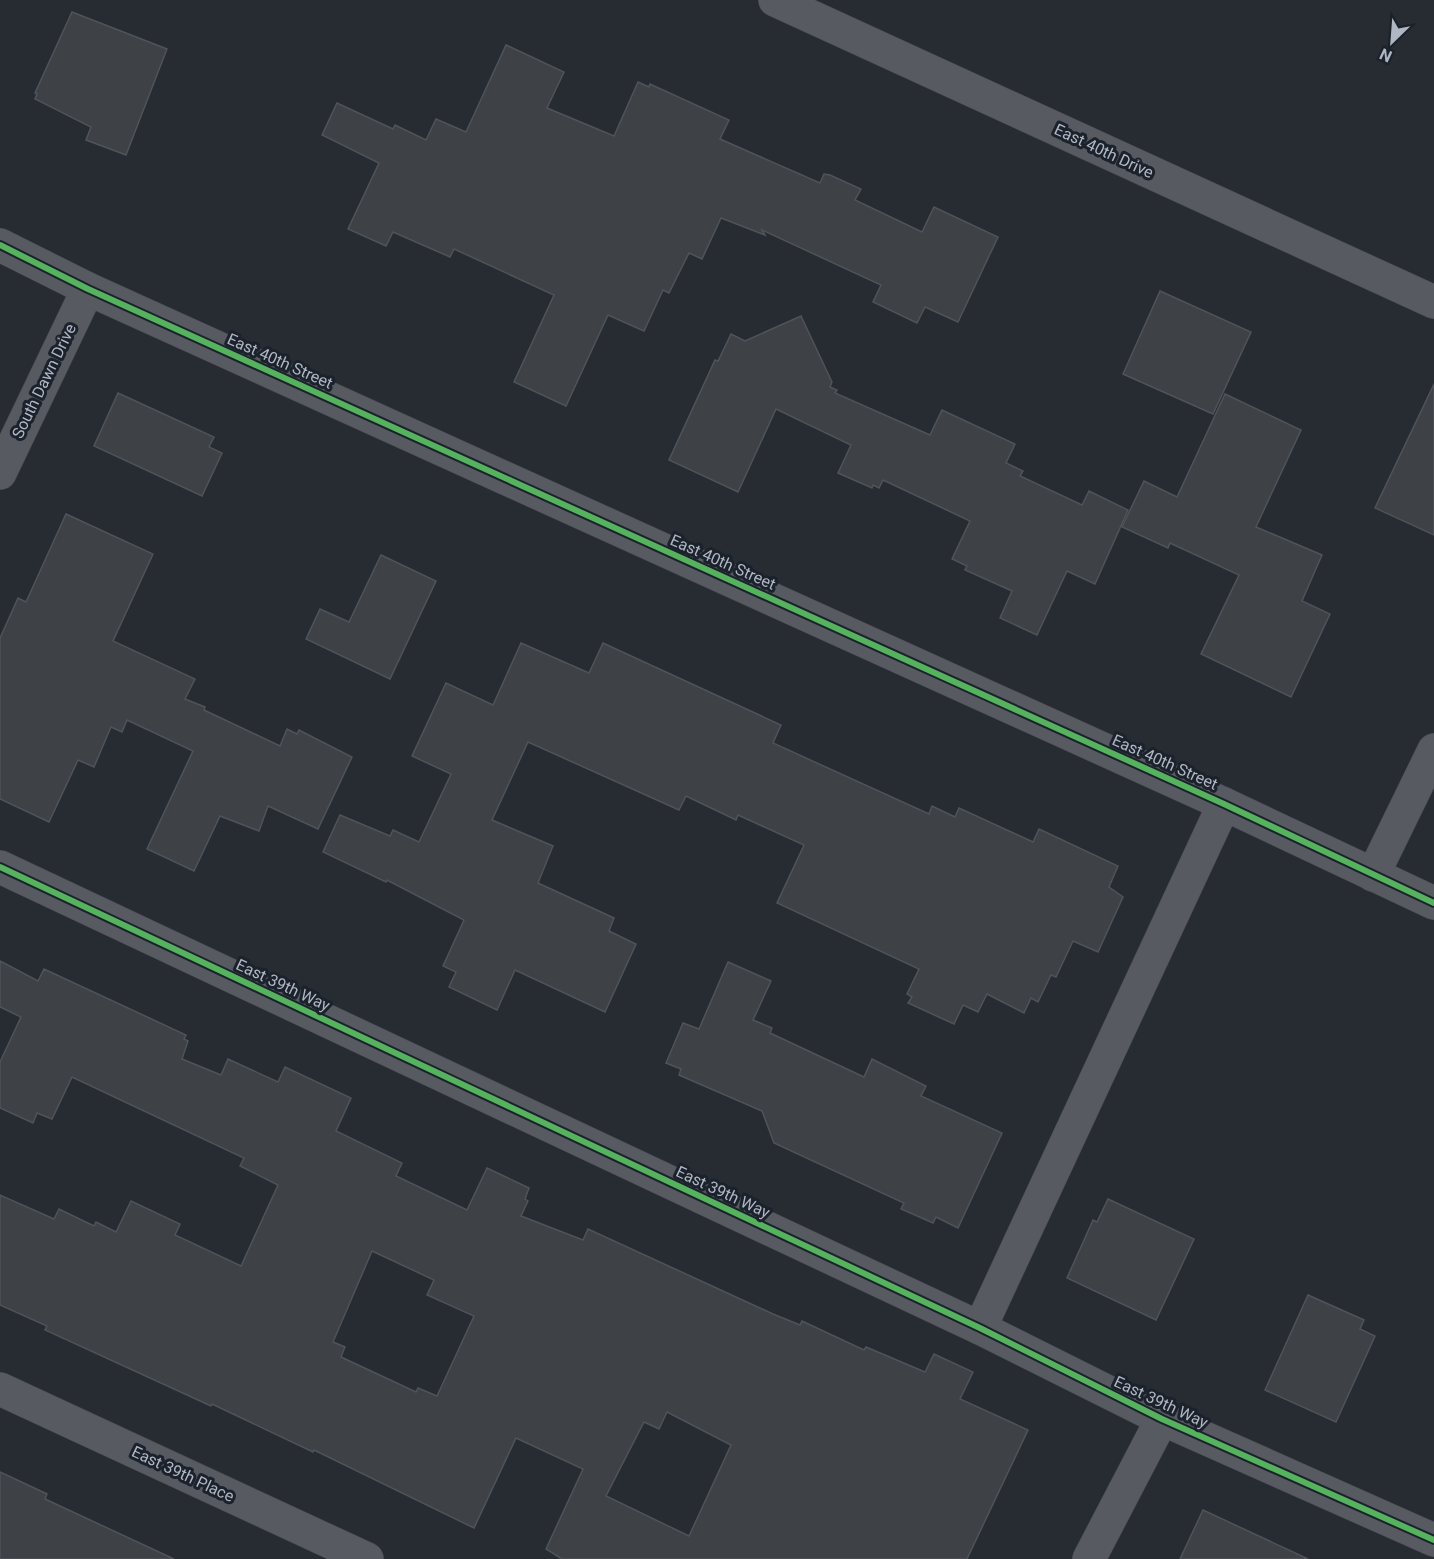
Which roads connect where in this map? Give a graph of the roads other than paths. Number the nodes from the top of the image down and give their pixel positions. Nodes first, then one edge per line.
1 (775, 0) edge
2 (0, 245) edge
3 (88, 289) junction
4 (1434, 302) edge
5 (0, 473) edge
6 (1434, 750) edge
7 (1224, 804) junction
8 (0, 867) edge
9 (1373, 875) junction
10 (1434, 903) edge
11 (980, 1328) junction
12 (0, 1389) edge
13 (1162, 1419) junction
14 (1434, 1540) edge
15 (367, 1559) edge
16 (1089, 1559) edge

1 - 4 street, East 40th Drive
2 - 3 street, East 40th Street
3 - 5 street, South Dawn Drive
3 - 7 street, East 40th Street
6 - 9 street
7 - 9 street, East 40th Street
7 - 11 street
8 - 11 street, East 39th Way
9 - 10 street, East 40th Street
11 - 13 street, East 39th Way
12 - 15 street, East 39th Place
13 - 14 street, East 39th Way
13 - 16 street

